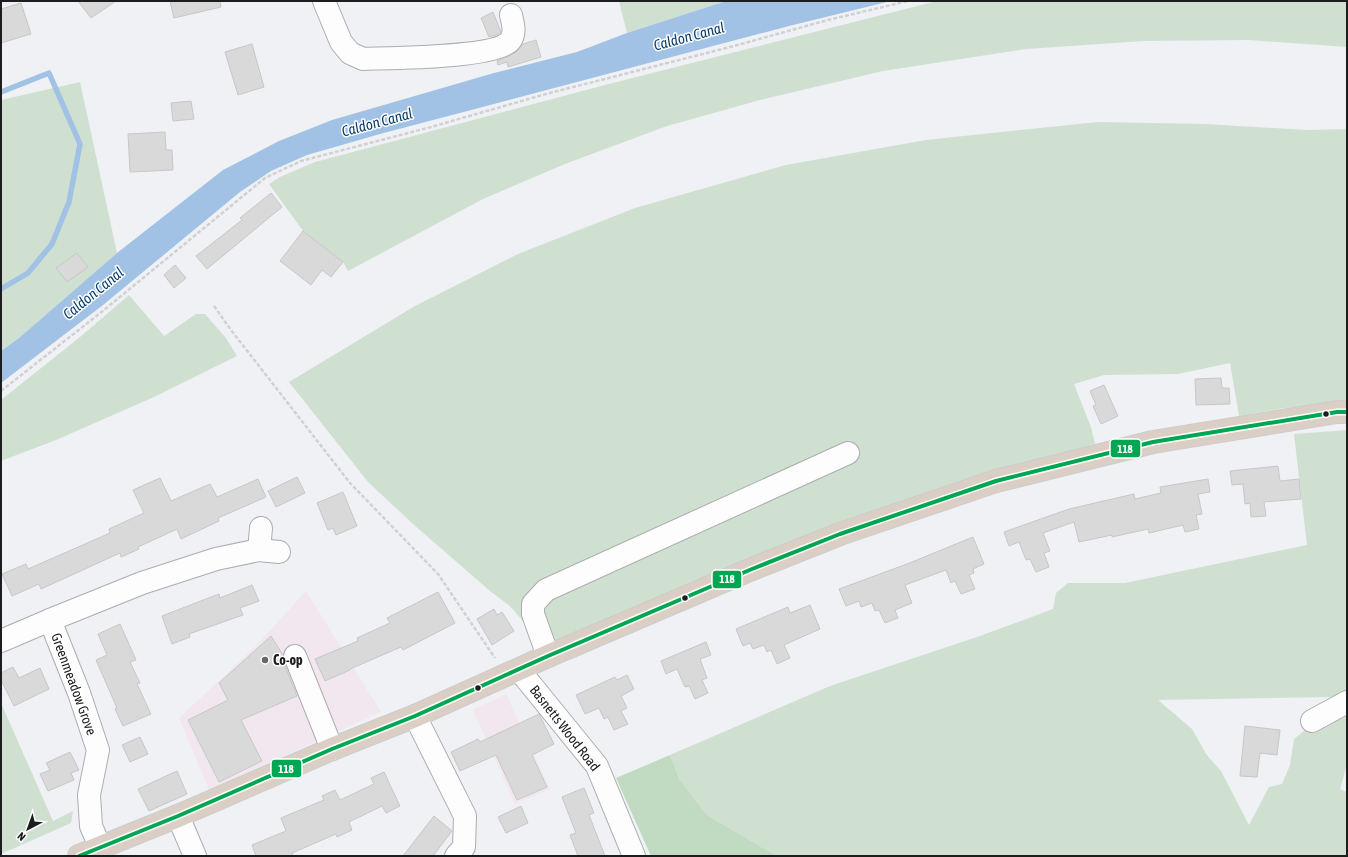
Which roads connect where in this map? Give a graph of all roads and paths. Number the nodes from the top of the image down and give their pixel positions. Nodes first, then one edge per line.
1 (324, 1) edge
2 (908, 1) edge
3 (511, 14) dead end
4 (214, 306) dead end
5 (1, 391) edge
6 (1347, 412) edge
7 (848, 453) dead end
8 (260, 528) dead end
9 (50, 620) junction
10 (1, 641) edge
11 (296, 656) dead end
12 (548, 656) junction
13 (513, 672) junction
14 (1347, 702) edge
15 (416, 716) junction
16 (1312, 721) dead end
17 (332, 749) junction
18 (178, 816) junction
19 (100, 847) junction
20 (79, 856) edge
21 (195, 856) edge
22 (456, 856) edge
23 (634, 856) edge

1 - 3 street
2 - 5 path
4 - 13 path
6 - 12 highway
7 - 12 street
8 - 9 street, Greenmeadow Grove
9 - 10 street
9 - 19 street, Greenmeadow Grove
11 - 17 street
12 - 13 highway
13 - 15 highway
13 - 23 street, Basnetts Wood Road
14 - 16 street
15 - 17 highway
15 - 22 street
17 - 18 highway
18 - 19 highway
18 - 21 street
19 - 20 highway

